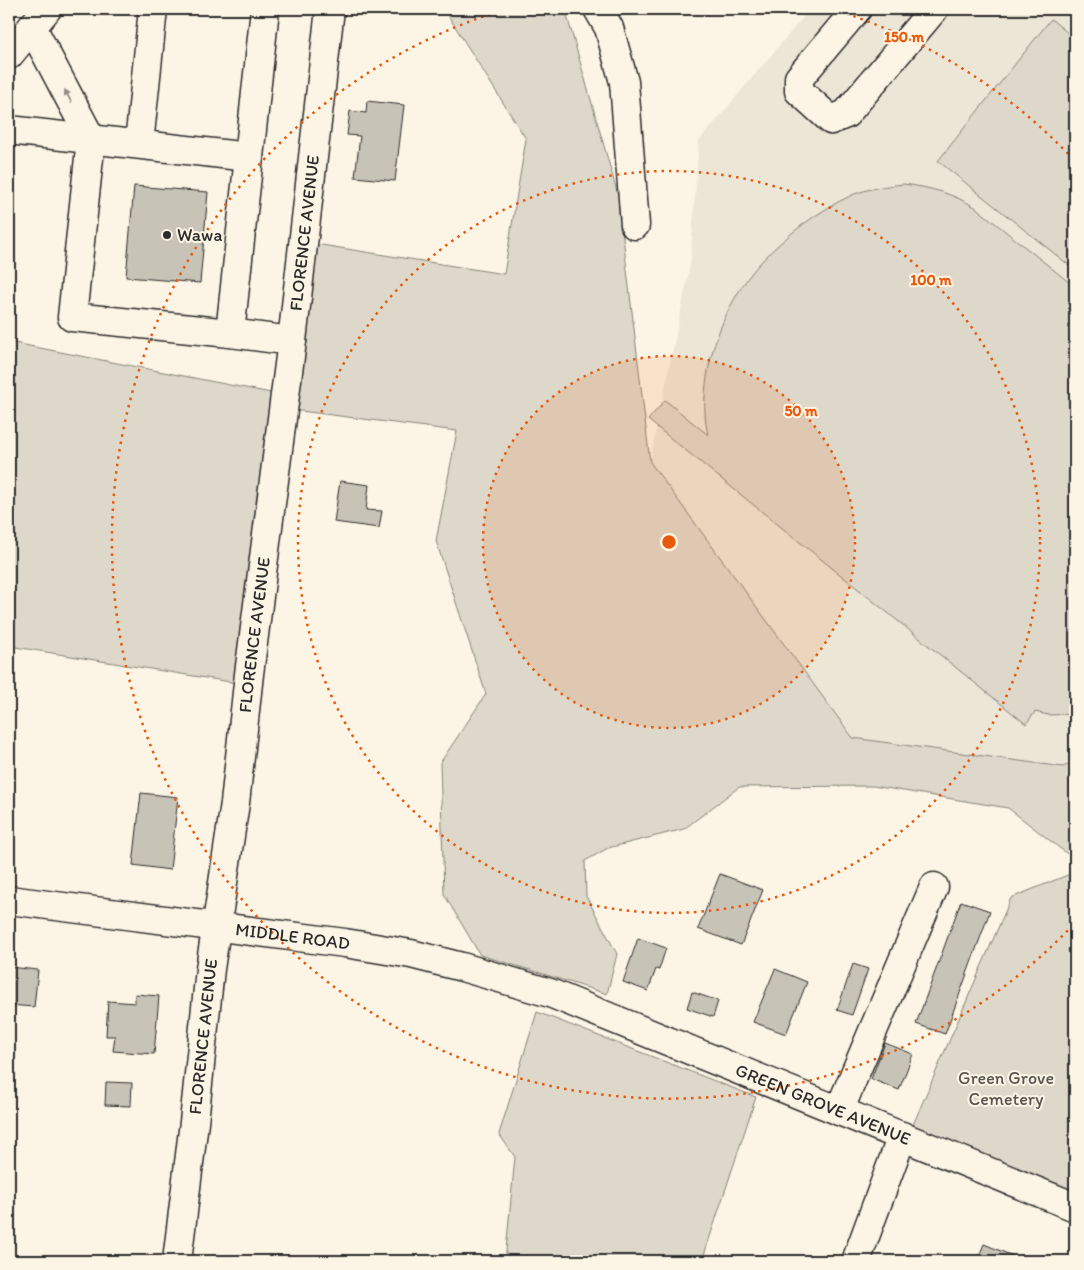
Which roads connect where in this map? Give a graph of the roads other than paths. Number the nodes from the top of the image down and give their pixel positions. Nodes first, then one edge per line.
1 (153, 9) edge
2 (265, 9) edge
3 (330, 9) edge
4 (598, 9) edge
5 (857, 9) edge
6 (934, 9) edge
7 (40, 18) edge
8 (9, 55) edge
9 (9, 130) edge
10 (91, 139) junction
11 (138, 144) junction
12 (249, 157) junction
13 (635, 224) dead end
14 (230, 333) junction
15 (292, 341) junction
16 (934, 887) dead end
17 (9, 900) edge
18 (216, 927) junction
19 (570, 1003) joint
20 (839, 1111) junction
21 (902, 1136) junction
22 (1075, 1207) edge
23 (178, 1261) edge
24 (856, 1261) edge

1 - 11 main road
2 - 12 main road
3 - 15 main road, FLORENCE AVENUE
4 - 13 main road
5 - 6 main road
7 - 8 main road
10 -> 7 main road
9 - 10 main road
10 - 11 main road
10 - 14 main road
11 - 12 main road
12 - 14 main road
14 - 15 main road
15 - 18 main road, FLORENCE AVENUE
16 - 20 main road
17 - 18 main road, MIDDLE ROAD
18 - 19 main road, MIDDLE ROAD
18 - 23 main road, FLORENCE AVENUE
19 - 20 main road, GREEN GROVE AVENUE
20 - 21 main road, GREEN GROVE AVENUE
21 - 22 main road, GREEN GROVE AVENUE
21 - 24 main road

